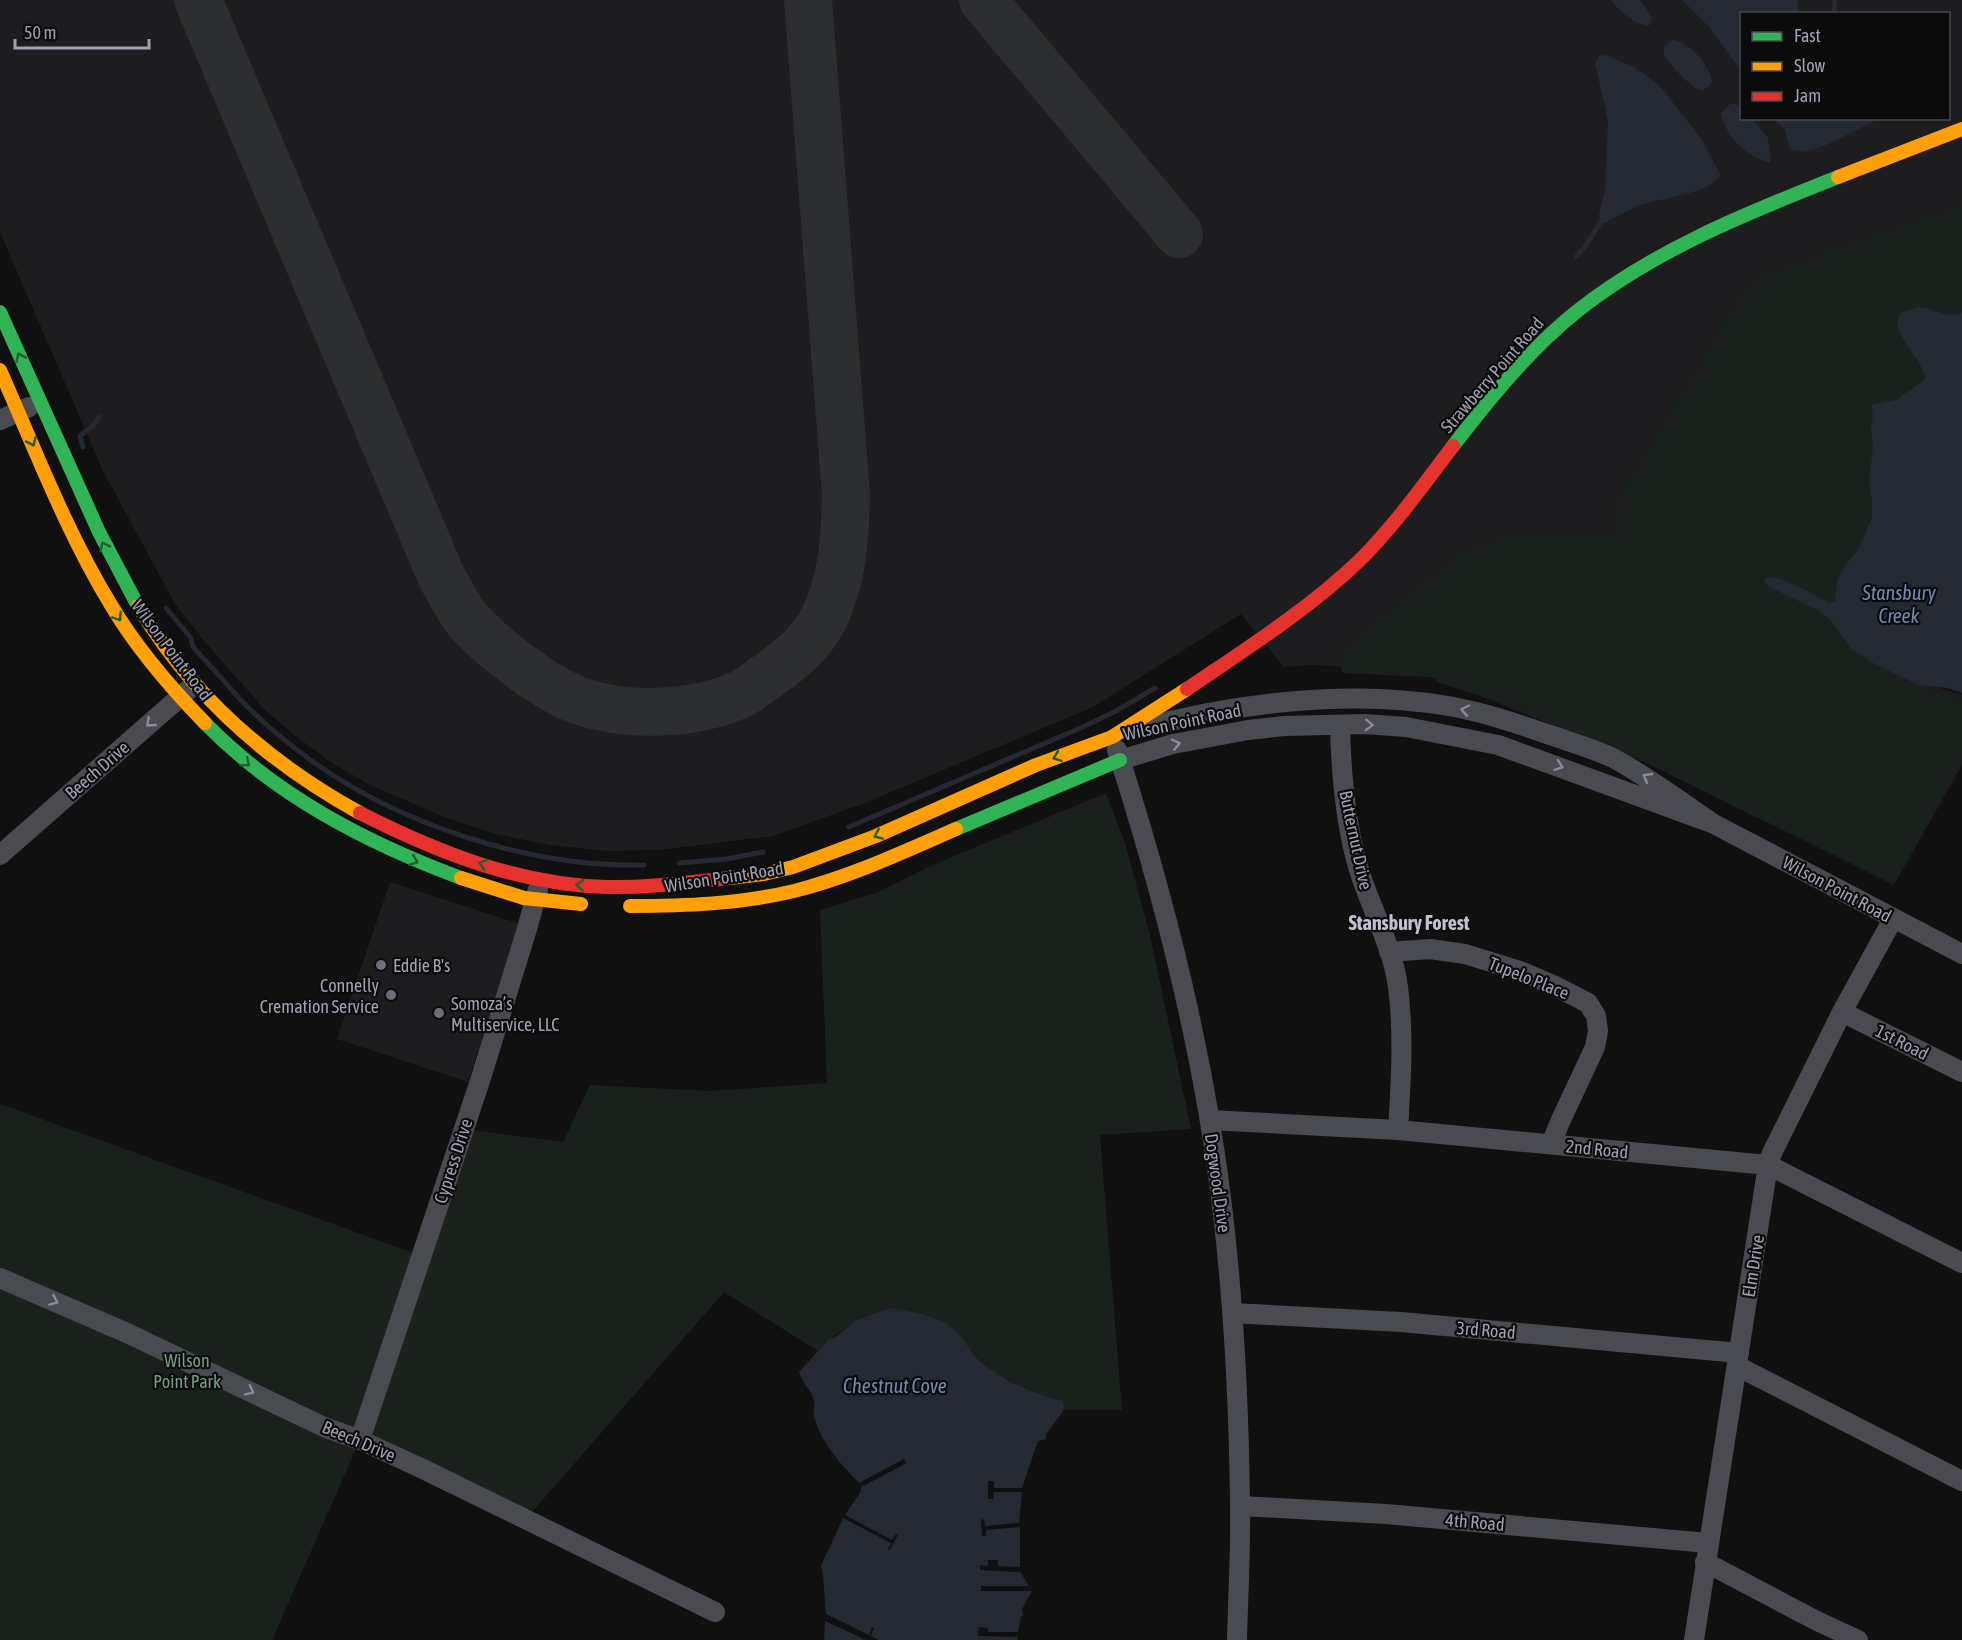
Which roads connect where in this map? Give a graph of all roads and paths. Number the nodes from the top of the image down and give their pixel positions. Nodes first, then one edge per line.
1 (1962, 129) edge
2 (0, 312) edge
3 (0, 370) edge
4 (40, 402) junction
5 (19, 412) junction
6 (0, 420) edge
7 (194, 684) junction
8 (179, 698) junction
9 (1340, 725) junction
10 (1112, 737) junction
11 (1120, 760) junction
12 (1712, 823) junction
13 (0, 855) edge
14 (539, 880) junction
15 (536, 900) junction
16 (597, 905) dead end
17 (619, 906) dead end
18 (1893, 919) junction
19 (1389, 952) junction
20 (1962, 954) edge
21 (1842, 1012) junction
22 (1962, 1072) edge
23 (1209, 1120) junction
24 (1398, 1130) junction
25 (1551, 1144) junction
26 (1768, 1166) junction
27 (1962, 1263) edge
28 (0, 1278) edge
29 (1232, 1313) junction
30 (1738, 1359) junction
31 (360, 1440) junction
32 (1962, 1481) edge
33 (1240, 1506) junction
34 (1707, 1553) junction
35 (715, 1612) dead end
36 (1236, 1640) edge
37 (1694, 1640) edge
38 (1858, 1640) edge

1 - 10 street, Strawberry Point Road
4 -> 2 street, Wilson Point Road
3 - 5 street, Wilson Point Road
4 - 5 street
7 -> 4 street, Wilson Point Road
5 - 6 street
5 -> 8 street, Wilson Point Road
7 - 8 street, Beech Drive
14 -> 7 street, Wilson Point Road
8 -> 13 street, Beech Drive
8 -> 15 street, Wilson Point Road
11 -> 9 street, Wilson Point Road
9 -> 12 street, Wilson Point Road
9 - 19 street, Butternut Drive
10 - 11 street, Dogwood Drive
12 -> 10 street, Wilson Point Road
10 -> 14 street, Wilson Point Road
11 - 17 street, Wilson Point Road
11 - 23 street, Dogwood Drive
12 - 18 street, Wilson Point Road
14 - 15 street, Cypress Drive
15 - 16 street, Wilson Point Road
15 - 31 street, Cypress Drive
18 - 20 street, Wilson Point Road
18 - 21 street, Elm Drive
19 - 24 street, Butternut Drive
19 - 25 street, Tupelo Place
21 - 22 street, 1st Road
21 - 26 street, Elm Drive
23 - 24 street, 2nd Road
23 - 29 street, Dogwood Drive
24 - 25 street, 2nd Road
25 - 26 street, 2nd Road
26 - 27 street, 2nd Road
26 - 30 street, Elm Drive
28 -> 31 street, Beech Drive
29 - 30 street, 3rd Road
29 - 33 street, Dogwood Drive
30 - 32 street, 3rd Road
30 - 34 street, Elm Drive
31 - 35 street, Beech Drive
33 - 34 street, 4th Road
33 - 36 street, Dogwood Drive
34 - 37 street, Elm Drive
34 - 38 street, 4th Road

